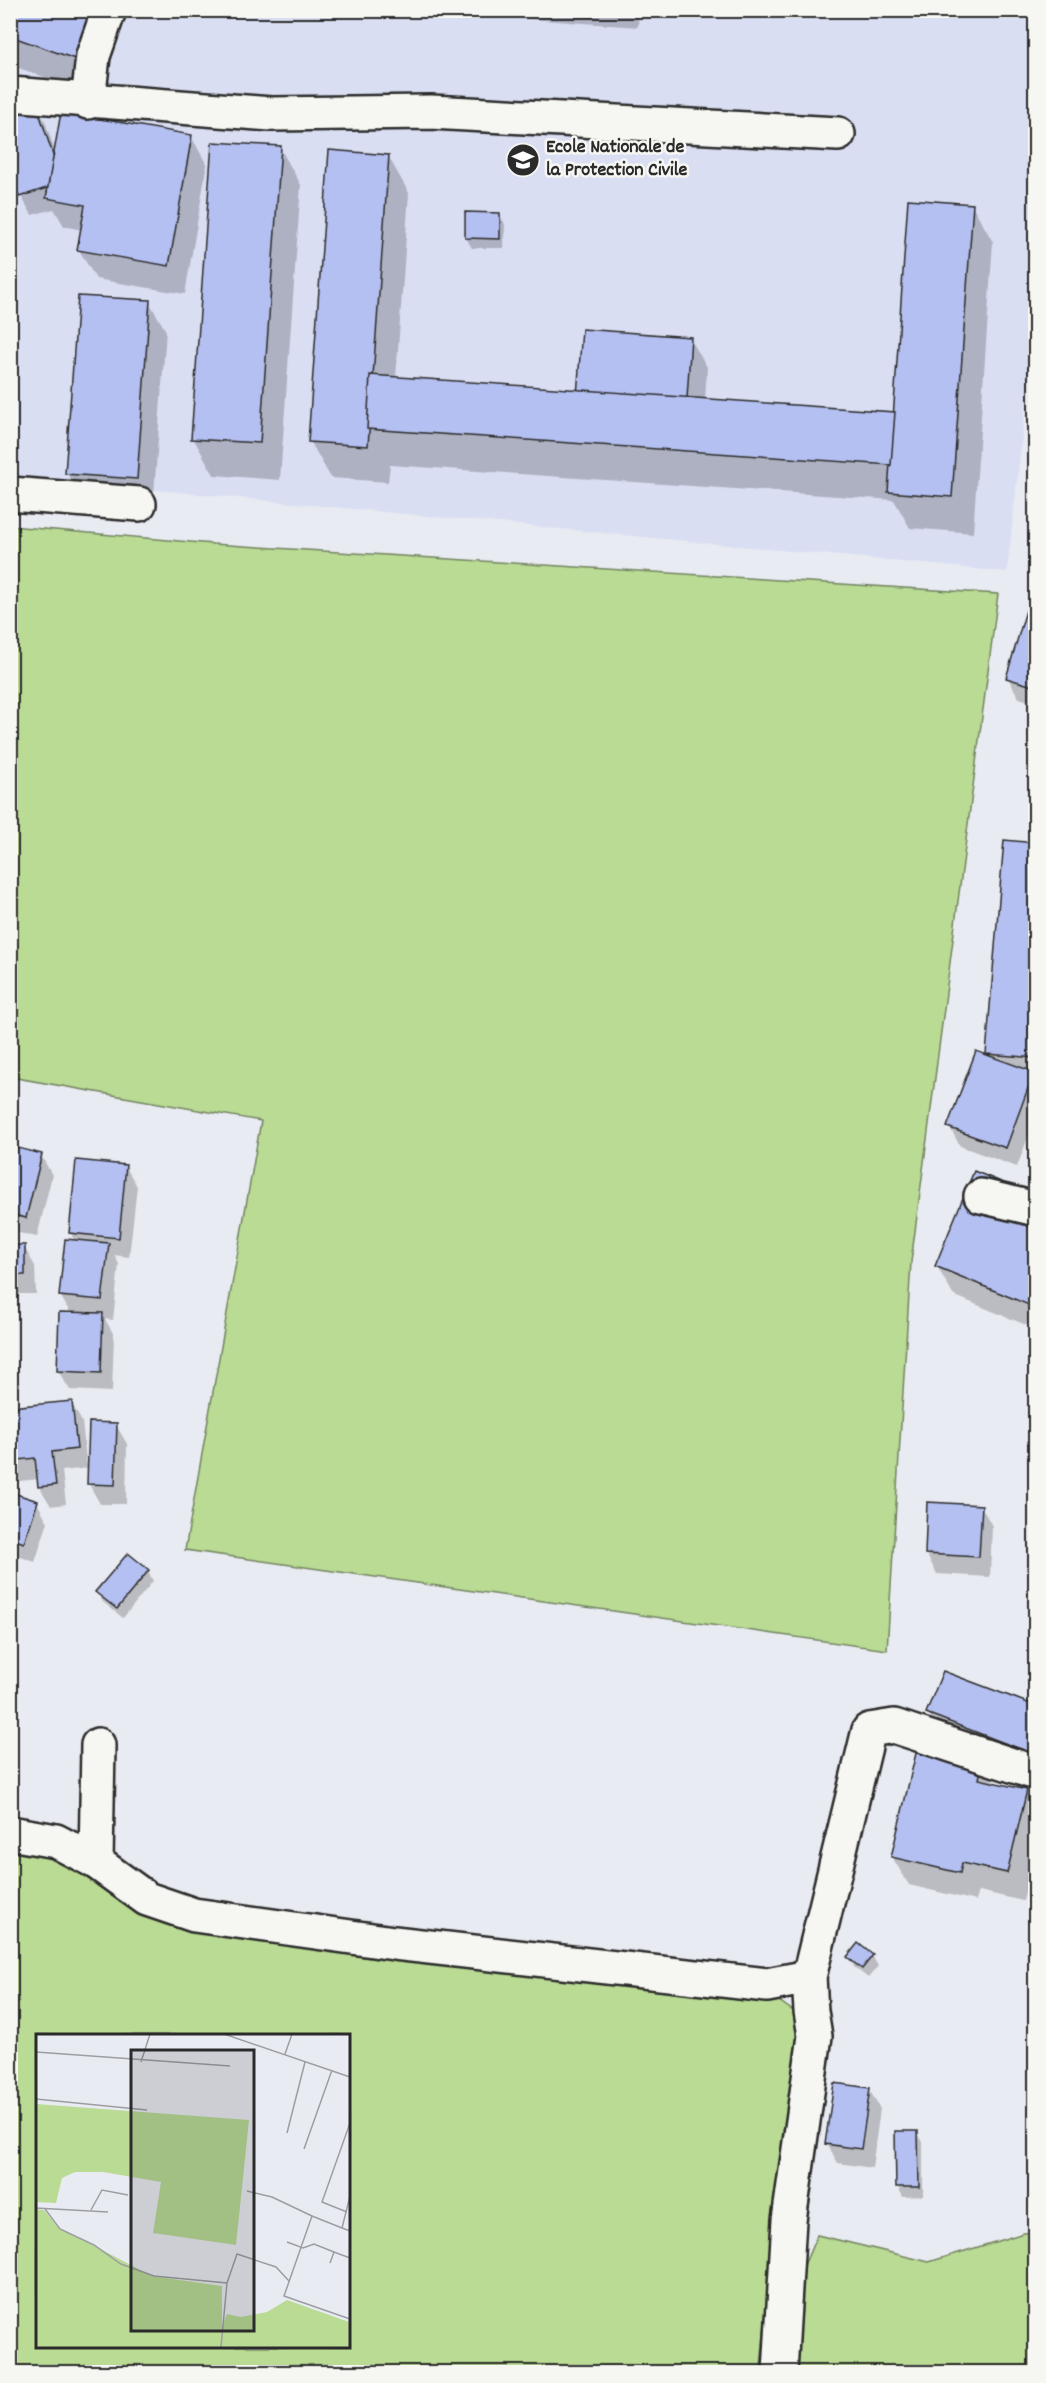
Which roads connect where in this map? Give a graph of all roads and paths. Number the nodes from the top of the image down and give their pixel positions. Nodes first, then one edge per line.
1 (109, 10) edge
2 (10, 94) edge
3 (88, 102) junction
4 (838, 134) dead end
5 (10, 494) edge
6 (139, 504) dead end
7 (981, 1196) dead end
8 (1035, 1209) edge
9 (98, 1745) dead end
10 (1035, 1773) edge
11 (10, 1833) edge
12 (96, 1862) junction
13 (809, 1977) junction
14 (780, 2373) edge

1 - 3 street
2 - 3 street
3 - 4 street
5 - 6 street
7 - 8 street
9 - 12 street
10 - 13 street
11 - 12 street
12 - 13 street
13 - 14 street

